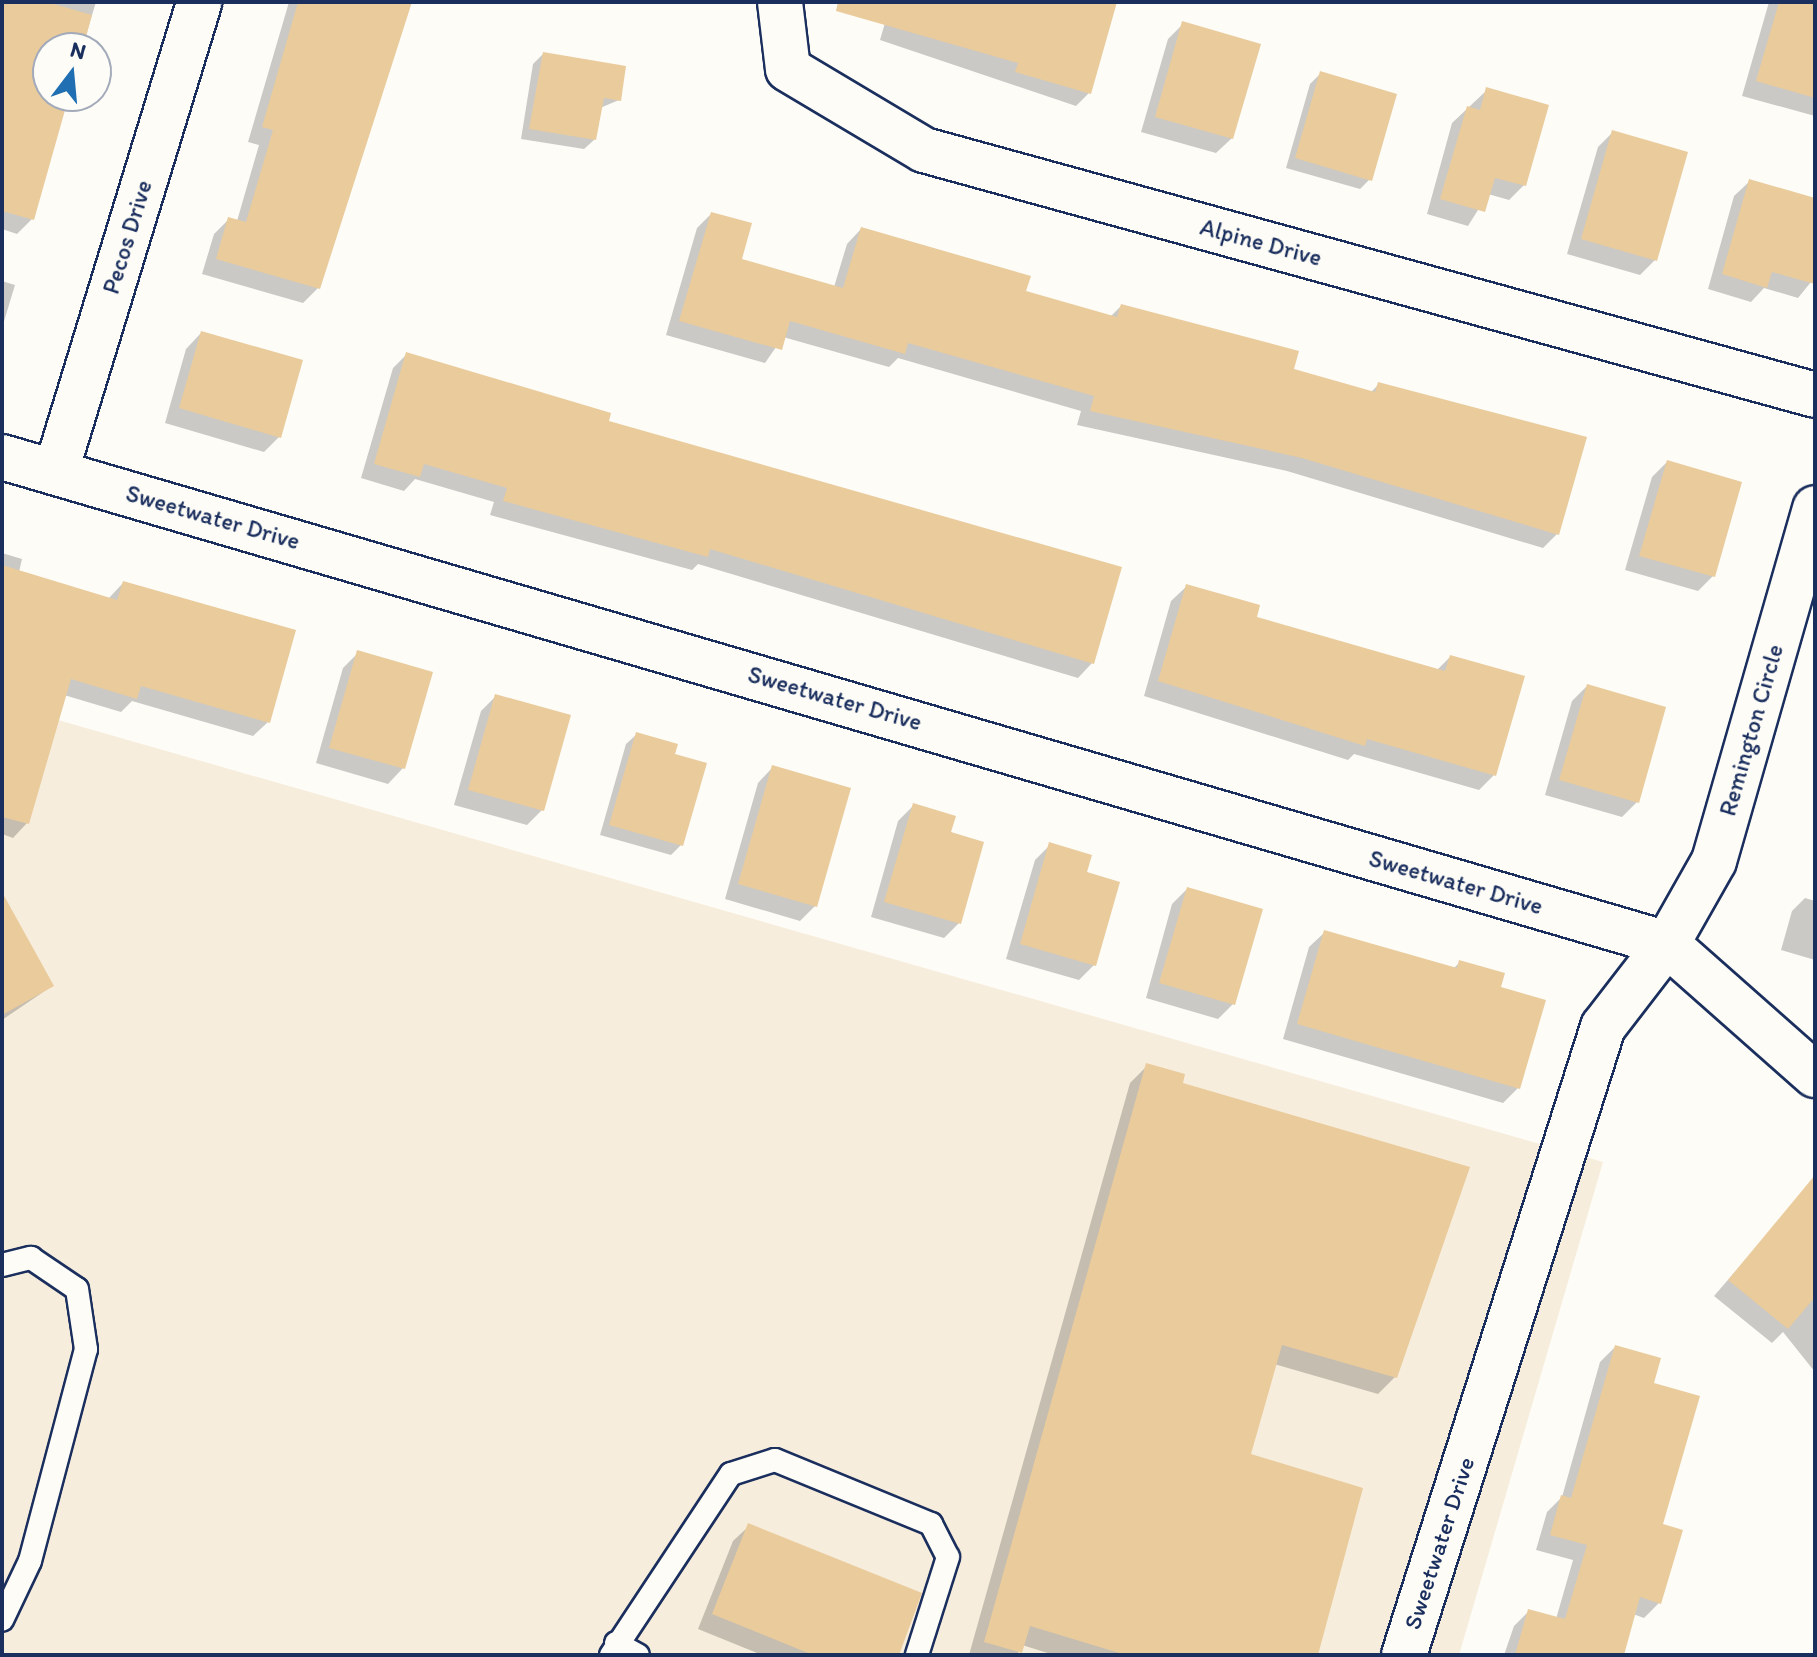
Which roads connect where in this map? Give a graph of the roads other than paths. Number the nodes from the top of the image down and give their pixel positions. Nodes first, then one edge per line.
1 (199, 2) edge
2 (780, 2) edge
3 (1815, 395) edge
4 (2, 457) edge
5 (56, 471) junction
6 (1815, 508) edge
7 (1667, 944) junction
8 (1815, 1075) edge
9 (2, 1265) edge
10 (2, 1620) edge
11 (614, 1649) edge
12 (638, 1655) edge
13 (917, 1655) edge
14 (1404, 1655) edge

1 - 5 street, Pecos Drive
2 - 3 street, Alpine Drive
4 - 5 street, Sweetwater Drive
5 - 7 street, Sweetwater Drive
6 - 7 street, Remington Circle
7 - 8 street, Sweetwater Drive
7 - 14 street, Sweetwater Drive
9 - 10 lane
11 - 12 lane
11 - 13 lane

